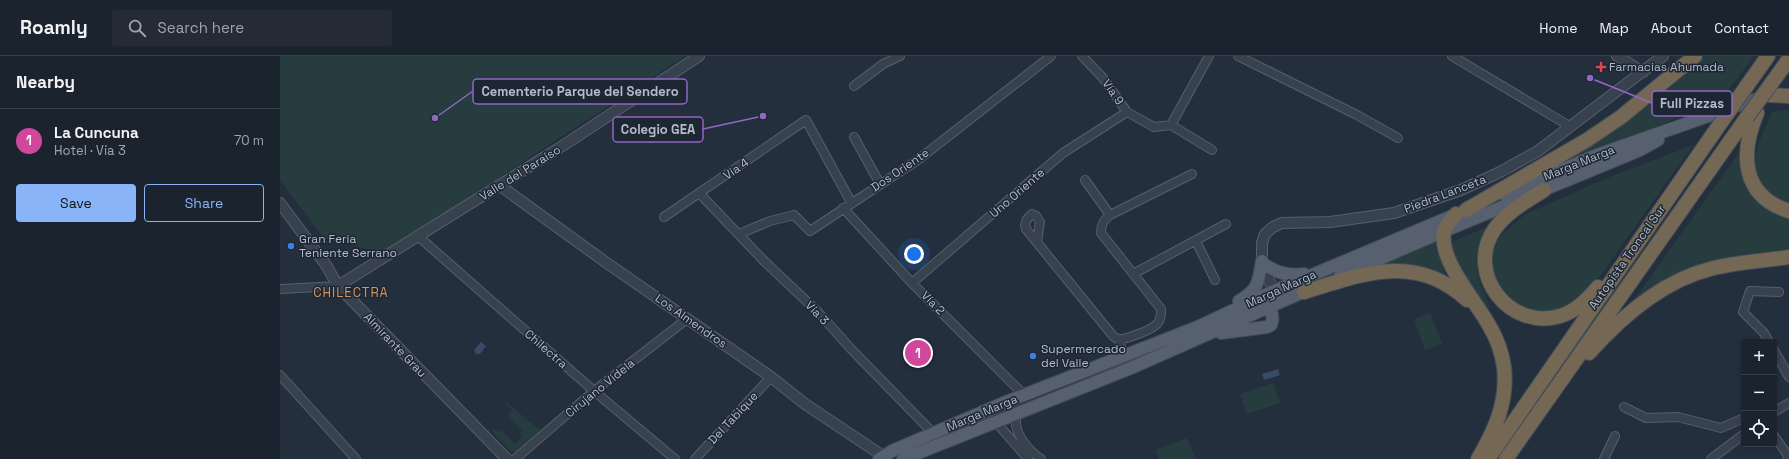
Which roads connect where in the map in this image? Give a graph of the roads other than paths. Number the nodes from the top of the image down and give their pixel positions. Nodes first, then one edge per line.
1 (699, 56) edge
2 (900, 56) edge
3 (1051, 56) edge
4 (1082, 56) edge
5 (1209, 56) edge
6 (1238, 56) edge
7 (1452, 56) edge
8 (1617, 56) edge
9 (1663, 56) edge
10 (1695, 56) edge
11 (1768, 56) edge
12 (1789, 59) edge
13 (1643, 72) junction
14 (854, 86) dead end
15 (1789, 90) edge
16 (1767, 95) junction
17 (1789, 96) edge
18 (1127, 112) junction
19 (1752, 115) junction
20 (1171, 125) junction
21 (1685, 125) junction
22 (1571, 126) junction
23 (854, 137) dead end
24 (1398, 138) dead end
25 (1212, 150) dead end
26 (1192, 174) dead end
27 (1085, 180) dead end
28 (880, 184) junction
29 (500, 185) junction
30 (1544, 190) junction
31 (700, 194) junction
32 (280, 202) edge
33 (851, 202) junction
34 (844, 208) junction
35 (1461, 212) junction
36 (1789, 212) edge
37 (1110, 215) junction
38 (664, 217) dead end
39 (1226, 224) dead end
40 (1444, 231) junction
41 (739, 234) junction
42 (419, 237) junction
43 (1196, 241) junction
44 (1037, 242) dead end
45 (1628, 254) junction
46 (1789, 257) edge
47 (1263, 263) junction
48 (1319, 272) junction
49 (1133, 274) junction
50 (1215, 280) dead end
51 (912, 283) junction
52 (338, 286) junction
53 (280, 289) edge
54 (1274, 291) junction
55 (1304, 292) junction
56 (1779, 292) dead end
57 (1261, 297) junction
58 (1274, 305) junction
59 (1484, 316) junction
60 (687, 319) junction
61 (1200, 326) junction
62 (1210, 334) junction
63 (1122, 339) junction
64 (1767, 339) edge
65 (1128, 354) junction
66 (1777, 355) edge
67 (280, 376) edge
68 (771, 377) junction
69 (1789, 377) edge
70 (594, 391) junction
71 (1020, 397) junction
72 (1546, 403) junction
73 (1624, 407) dead end
74 (1020, 411) junction
75 (1741, 419) edge
76 (995, 421) junction
77 (933, 433) junction
78 (1615, 436) dead end
79 (1741, 436) edge
80 (1777, 440) edge
81 (505, 458) edge
82 (881, 458) edge
83 (356, 459) edge
84 (516, 459) edge
85 (675, 459) edge
86 (695, 459) edge
87 (903, 459) edge
88 (1028, 459) edge
89 (1041, 459) edge
90 (1478, 459) edge
91 (1488, 459) edge
92 (1506, 459) edge
93 (1604, 459) edge
94 (1711, 459) edge
95 (1788, 459) edge

1 - 29 street, Valle del Paraíso
2 - 14 street
3 - 28 street, Dos Oriente
4 - 18 street, Vía 9
5 - 20 street
6 - 24 street
7 - 22 street
8 - 13 street
9 - 13 street, Piedra Lanceta
10 - 35 highway
11 - 45 highway, Autopista Troncal Sur, bridge
12 - 19 highway, Autopista Troncal Sur, bridge
13 - 22 street, Piedra Lanceta
15 - 16 main road, Marga Marga
16 - 17 highway
16 - 21 main road, Marga Marga
18 - 20 street, Vía 9
18 - 51 street, Uno Oriente
19 - 36 highway
19 - 72 highway, Autopista Troncal Sur
20 - 25 street
21 - 30 main road, Marga Marga
21 - 35 main road, Marga Marga
22 - 47 street, Piedra Lanceta
23 - 28 street
26 - 37 street
27 - 37 street
28 - 33 street, Dos Oriente
29 - 42 street, Valle del Paraíso
29 - 60 street, Los Almendros
30 - 40 main road, Marga Marga
30 - 45 highway
31 - 33 street, Vía 4
31 - 38 street, Vía 4
31 - 41 street, Vía 3
32 - 52 street, Almirante Grau
33 - 34 street, Dos Oriente
34 - 41 street, Dos Oriente
34 - 51 street, Vía 2
35 - 40 highway
35 - 48 main road, Marga Marga
37 - 49 street
39 - 43 street
40 - 55 main road, Marga Marga
40 - 59 highway
41 - 77 street, Vía 3
42 - 52 street, Valle del Paraíso
42 - 70 street, Chilectra
43 - 49 street
43 - 50 street
44 - 63 street
45 - 91 highway, Autopista Troncal Sur
46 - 72 highway
47 - 48 main road
47 - 54 street, Piedra Lanceta
47 - 61 main road
48 - 54 main road, Marga Marga
49 - 63 street
51 - 71 street, Vía 2
52 - 53 street
52 - 81 street, Almirante Grau
54 - 57 main road, Marga Marga
54 - 58 street, Piedra Lanceta
55 - 58 main road, Marga Marga
55 - 59 highway
56 - 64 street
57 - 58 main road
57 - 61 main road, Marga Marga
58 - 62 main road, Marga Marga
58 - 62 main road
59 - 90 highway
60 - 68 street, Los Almendros
60 - 70 street, Cirujano Videla
61 - 65 main road, Marga Marga
62 - 74 main road, Marga Marga
63 - 65 street
65 - 71 main road, Marga Marga
66 - 69 street
67 - 83 street
68 - 82 street, Los Almendros
68 - 86 street, Del Tabique
70 - 84 street, Cirujano Videla
70 - 85 street, Chilectra
71 - 76 street
71 - 77 main road, Marga Marga
72 - 92 highway, Autopista Troncal Sur
73 - 75 street
74 - 76 main road, Marga Marga
74 - 89 street
76 - 87 main road, Marga Marga
76 - 88 street
77 - 82 main road, Marga Marga
78 - 93 street
79 - 94 street
80 - 95 street

